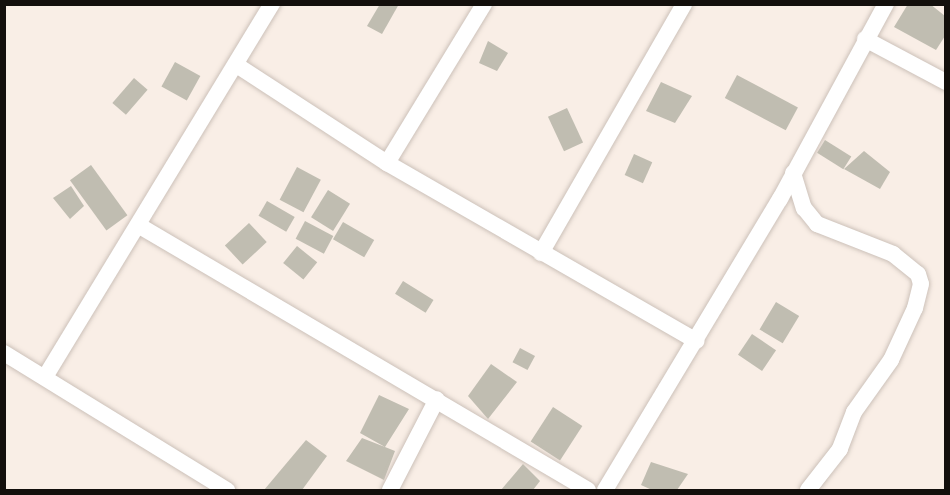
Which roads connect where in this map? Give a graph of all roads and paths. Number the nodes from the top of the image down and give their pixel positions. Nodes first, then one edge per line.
1 (272, 4) edge
2 (484, 4) edge
3 (684, 4) edge
4 (886, 4) edge
5 (865, 39) junction
6 (238, 66) junction
7 (945, 82) edge
8 (387, 163) junction
9 (793, 173) junction
10 (138, 225) junction
11 (541, 253) junction
12 (696, 341) junction
13 (4, 353) edge
14 (45, 377) junction
15 (437, 399) junction
16 (226, 490) edge
17 (390, 490) edge
18 (588, 490) edge
19 (605, 490) edge
20 (808, 490) edge

1 - 6 street
2 - 8 street
3 - 11 street
4 - 5 street
5 - 7 street
5 - 9 street
6 - 8 street
6 - 10 street
8 - 11 street
9 - 12 street
9 - 20 street
10 - 14 street
10 - 15 street
11 - 12 street
12 - 19 street
13 - 14 street
14 - 16 street
15 - 17 street
15 - 18 street

